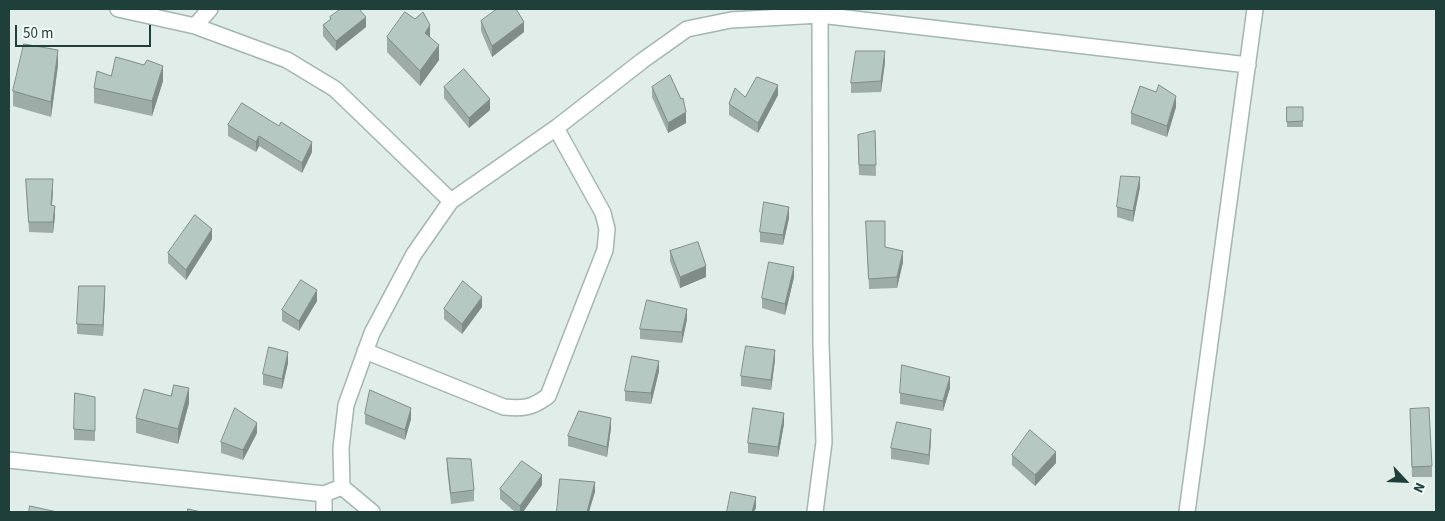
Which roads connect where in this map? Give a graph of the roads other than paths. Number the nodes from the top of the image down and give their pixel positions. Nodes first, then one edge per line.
1 (118, 9) edge
2 (210, 9) edge
3 (1255, 9) edge
4 (820, 15) junction
5 (195, 26) junction
6 (1248, 65) junction
7 (556, 128) junction
8 (451, 201) junction
9 (366, 351) junction
10 (9, 460) edge
11 (342, 487) junction
12 (324, 494) junction
13 (324, 512) edge
14 (372, 512) edge
15 (814, 512) edge
16 (1187, 512) edge

1 - 5 street
2 - 5 street
3 - 6 street
4 - 6 street
4 - 7 street
4 - 15 street
5 - 8 street
6 - 16 street
7 - 8 street
7 - 9 street
8 - 9 street
9 - 11 street
10 - 12 street
11 - 12 street
11 - 14 street
12 - 13 street

